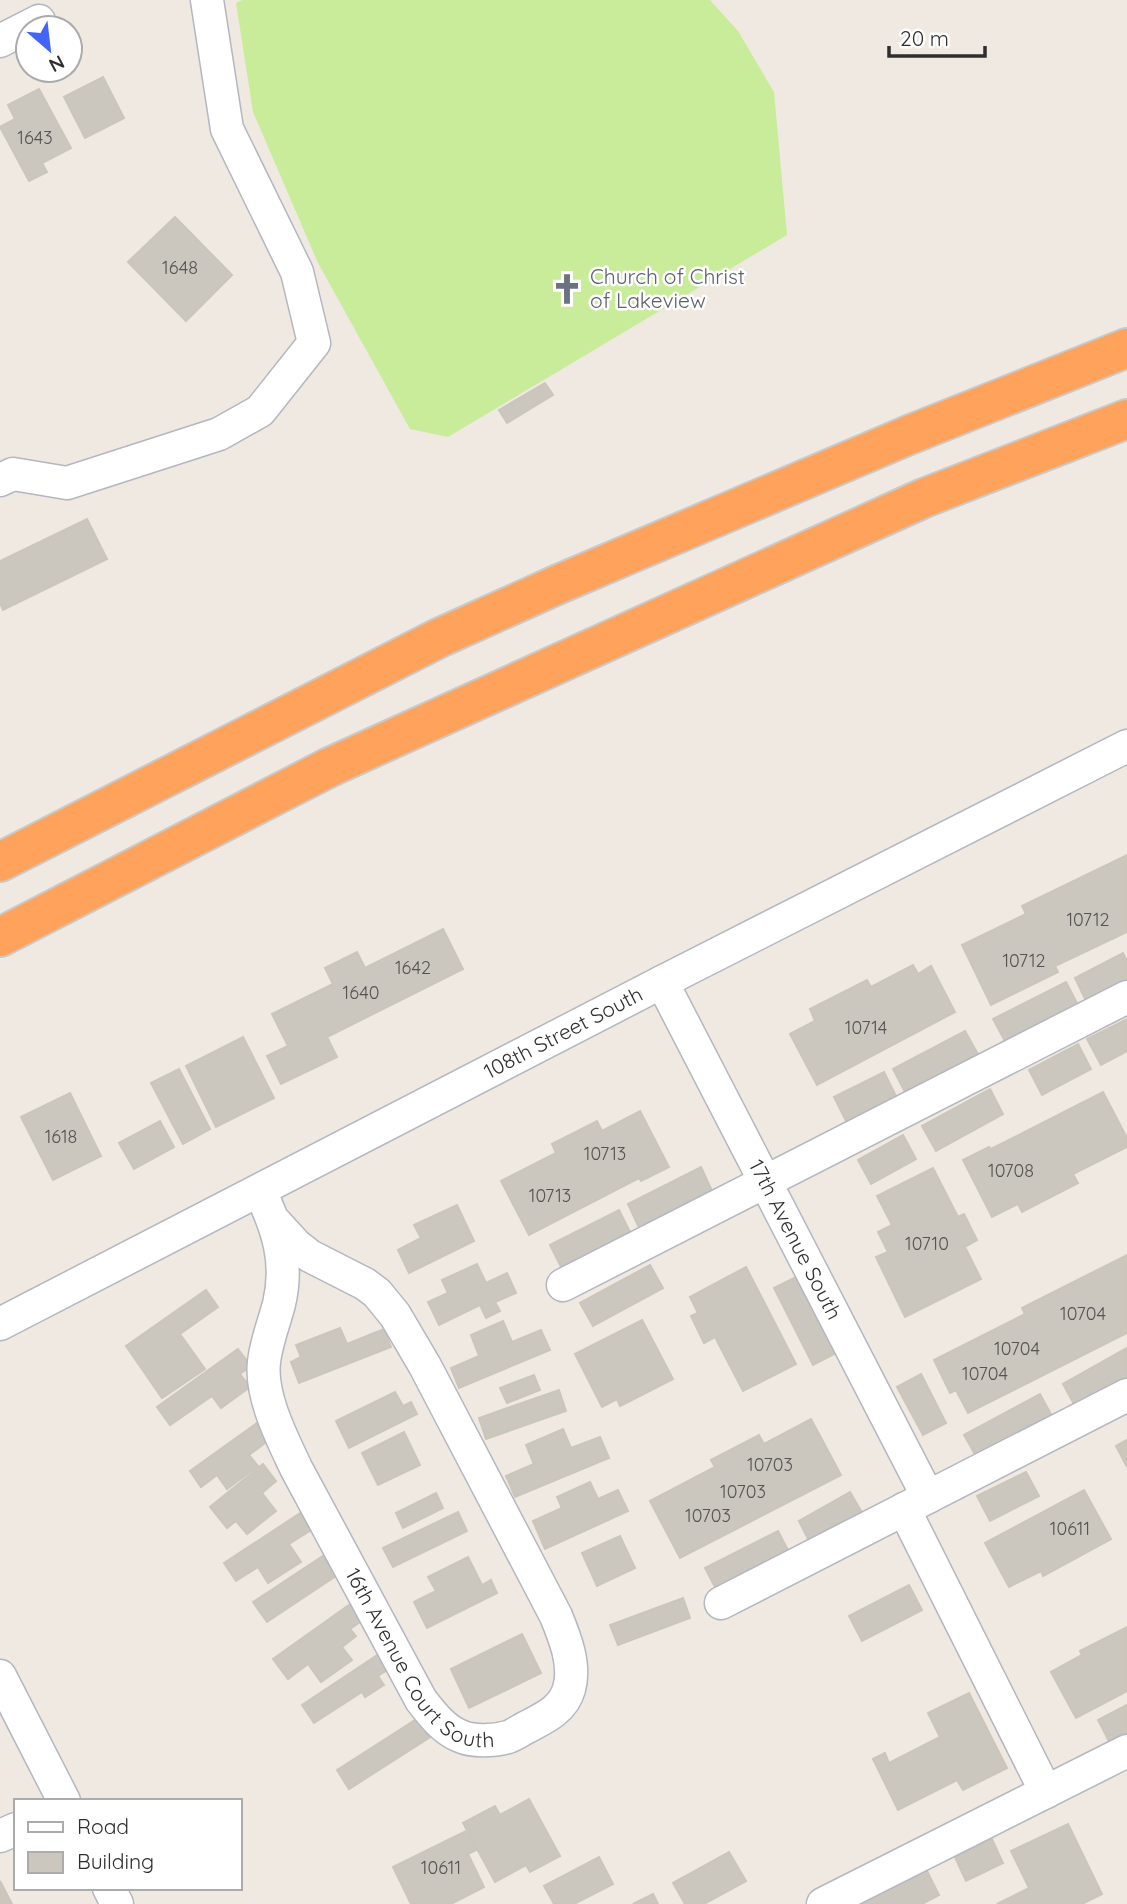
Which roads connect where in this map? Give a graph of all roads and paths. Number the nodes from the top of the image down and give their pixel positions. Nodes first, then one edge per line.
1 (207, 0) edge
2 (1127, 348) edge
3 (1127, 419) edge
4 (6, 477) edge
5 (1127, 746) edge
6 (0, 862) edge
7 (0, 937) edge
8 (662, 982) junction
9 (1127, 997) edge
10 (765, 1182) junction
11 (260, 1191) junction
12 (275, 1222) junction
13 (563, 1285) dead end
14 (0, 1324) edge
15 (1127, 1395) edge
16 (916, 1503) junction
17 (721, 1603) dead end
18 (0, 1676) edge
19 (1127, 1751) edge
20 (1046, 1792) junction
21 (63, 1799) edge
22 (823, 1904) edge

1 - 4 street
2 - 6 highway
3 - 7 highway
5 - 8 street, 108th Street South
8 - 10 street, 17th Avenue South
8 - 11 street, 108th Street South
9 - 10 street
10 - 13 street
10 - 16 street, 17th Avenue South
11 - 12 street, 16th Avenue Court South
11 - 14 street, 108th Street South
12 - 12 street, 16th Avenue Court South
15 - 16 street
16 - 17 street
16 - 20 street, 17th Avenue South
18 - 21 street
19 - 20 street
20 - 22 street

